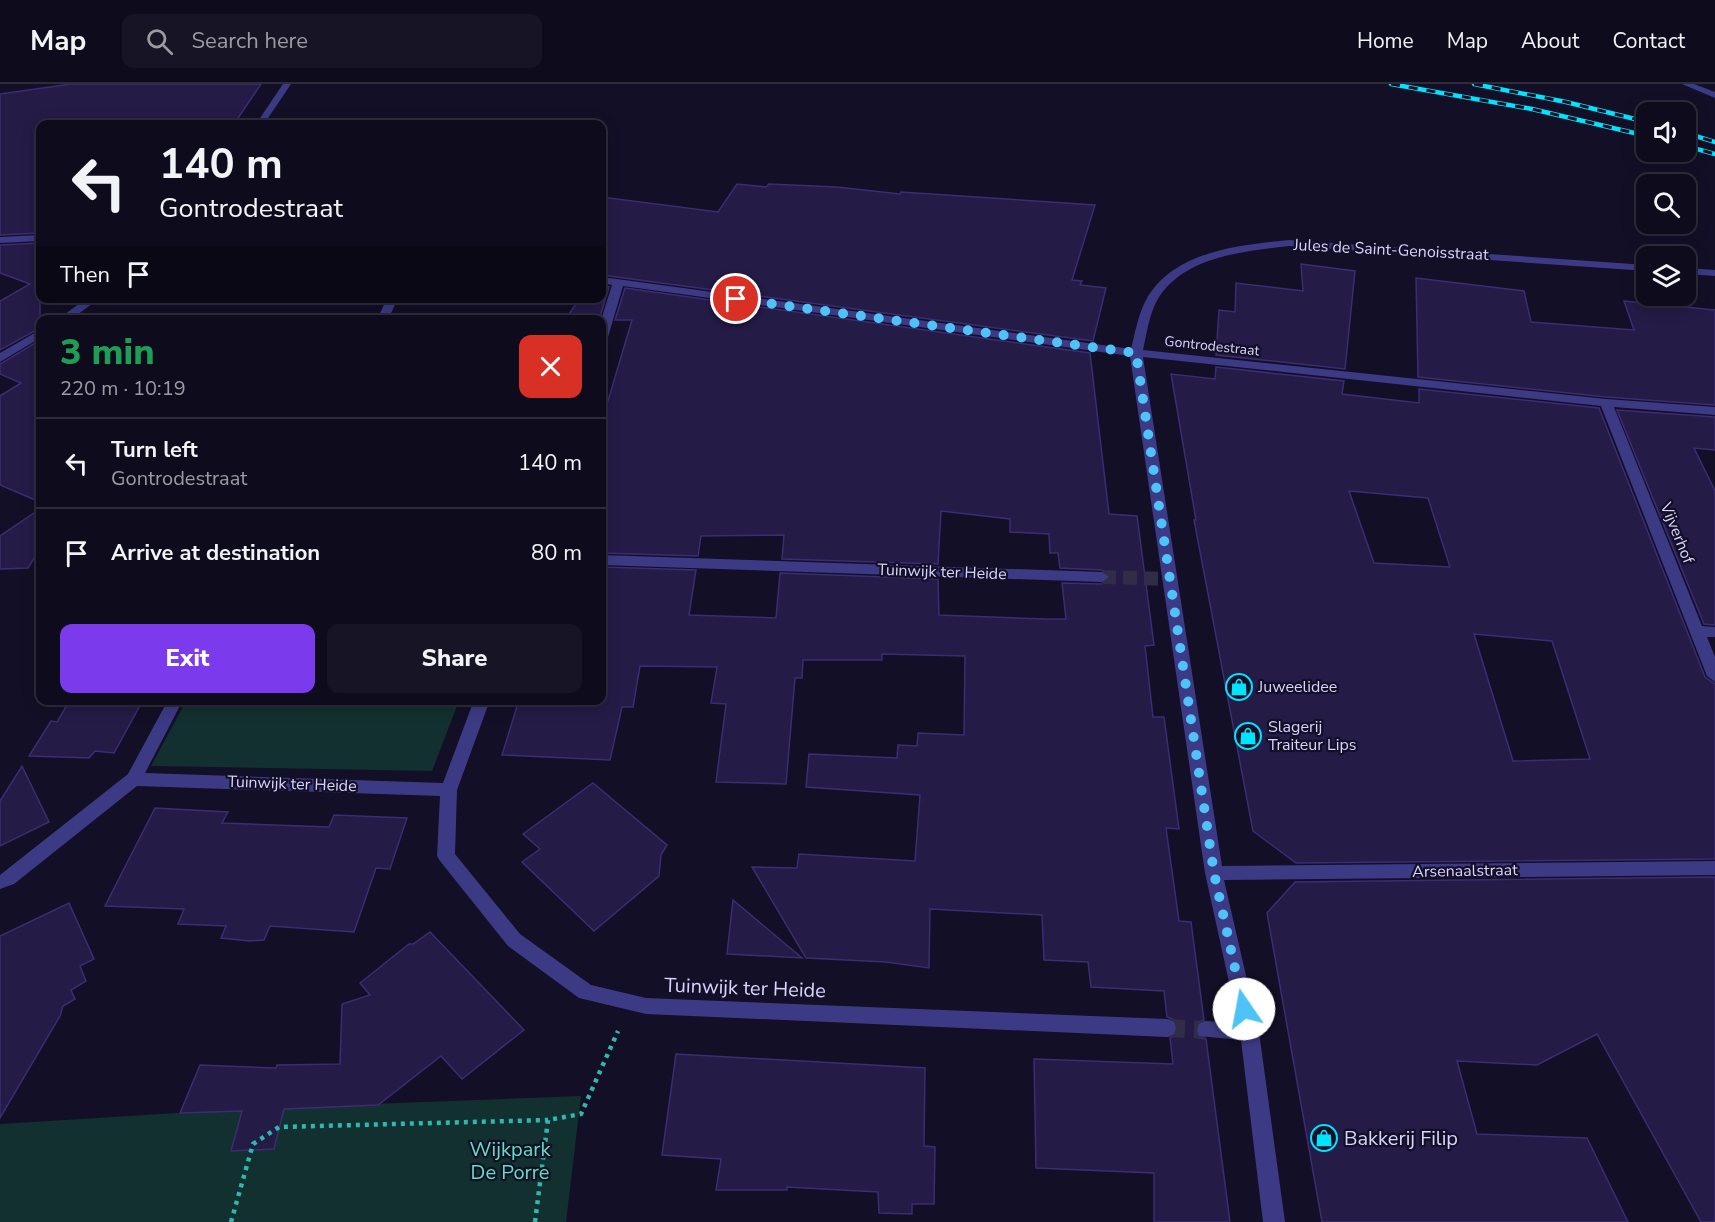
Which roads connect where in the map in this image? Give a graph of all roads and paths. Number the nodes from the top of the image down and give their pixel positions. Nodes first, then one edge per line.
1 (287, 84) edge
2 (1686, 84) edge
3 (1715, 95) edge
4 (263, 120) edge
5 (36, 238) edge
6 (0, 240) edge
7 (1636, 267) edge
8 (1696, 272) edge
9 (1715, 273) edge
10 (606, 281) edge
11 (618, 283) junction
12 (88, 303) edge
13 (70, 315) edge
14 (606, 324) edge
15 (36, 336) edge
16 (1136, 353) junction
17 (0, 358) edge
18 (1605, 403) junction
19 (1715, 411) edge
20 (606, 560) edge
21 (1102, 577) tunnel mouth
22 (1697, 631) junction
23 (1715, 632) edge
24 (1715, 676) edge
25 (173, 705) edge
26 (480, 705) edge
27 (134, 778) junction
28 (450, 790) junction
29 (1715, 868) edge
30 (1214, 873) junction
31 (0, 882) edge
32 (631, 1002) junction
33 (1167, 1028) tunnel mouth
34 (1206, 1030) tunnel mouth
35 (1249, 1032) junction
36 (548, 1120) junction
37 (231, 1222) edge
38 (536, 1222) edge
39 (1274, 1222) edge

1 - 4 street
2 - 3 street
5 - 6 street
7 - 16 street, Jules de Saint-Genoisstraat
8 - 9 street
10 - 11 street, Gontrodestraat
11 - 14 street
11 - 16 street, Gontrodestraat
12 - 13 street
15 - 17 street
16 - 18 street, Gontrodestraat
16 - 30 street, Jules de Saint-Genoisstraat
18 - 19 street, Gontrodestraat
18 - 22 street, Vijverhof
20 - 21 street, Tuinwijk ter Heide
22 - 23 street
22 - 24 street, Vijverhof
25 - 27 street
26 - 28 street, Tuinwijk ter Heide
27 - 28 street, Tuinwijk ter Heide
27 - 31 street
28 - 32 street, Tuinwijk ter Heide
29 - 30 street, Arsenaalstraat
30 - 35 street, Jules de Saint-Genoisstraat
32 - 33 street, Tuinwijk ter Heide
32 - 36 path
34 - 35 street
35 - 39 street, Jules de Saint-Genoisstraat
36 - 37 path
36 - 38 path

